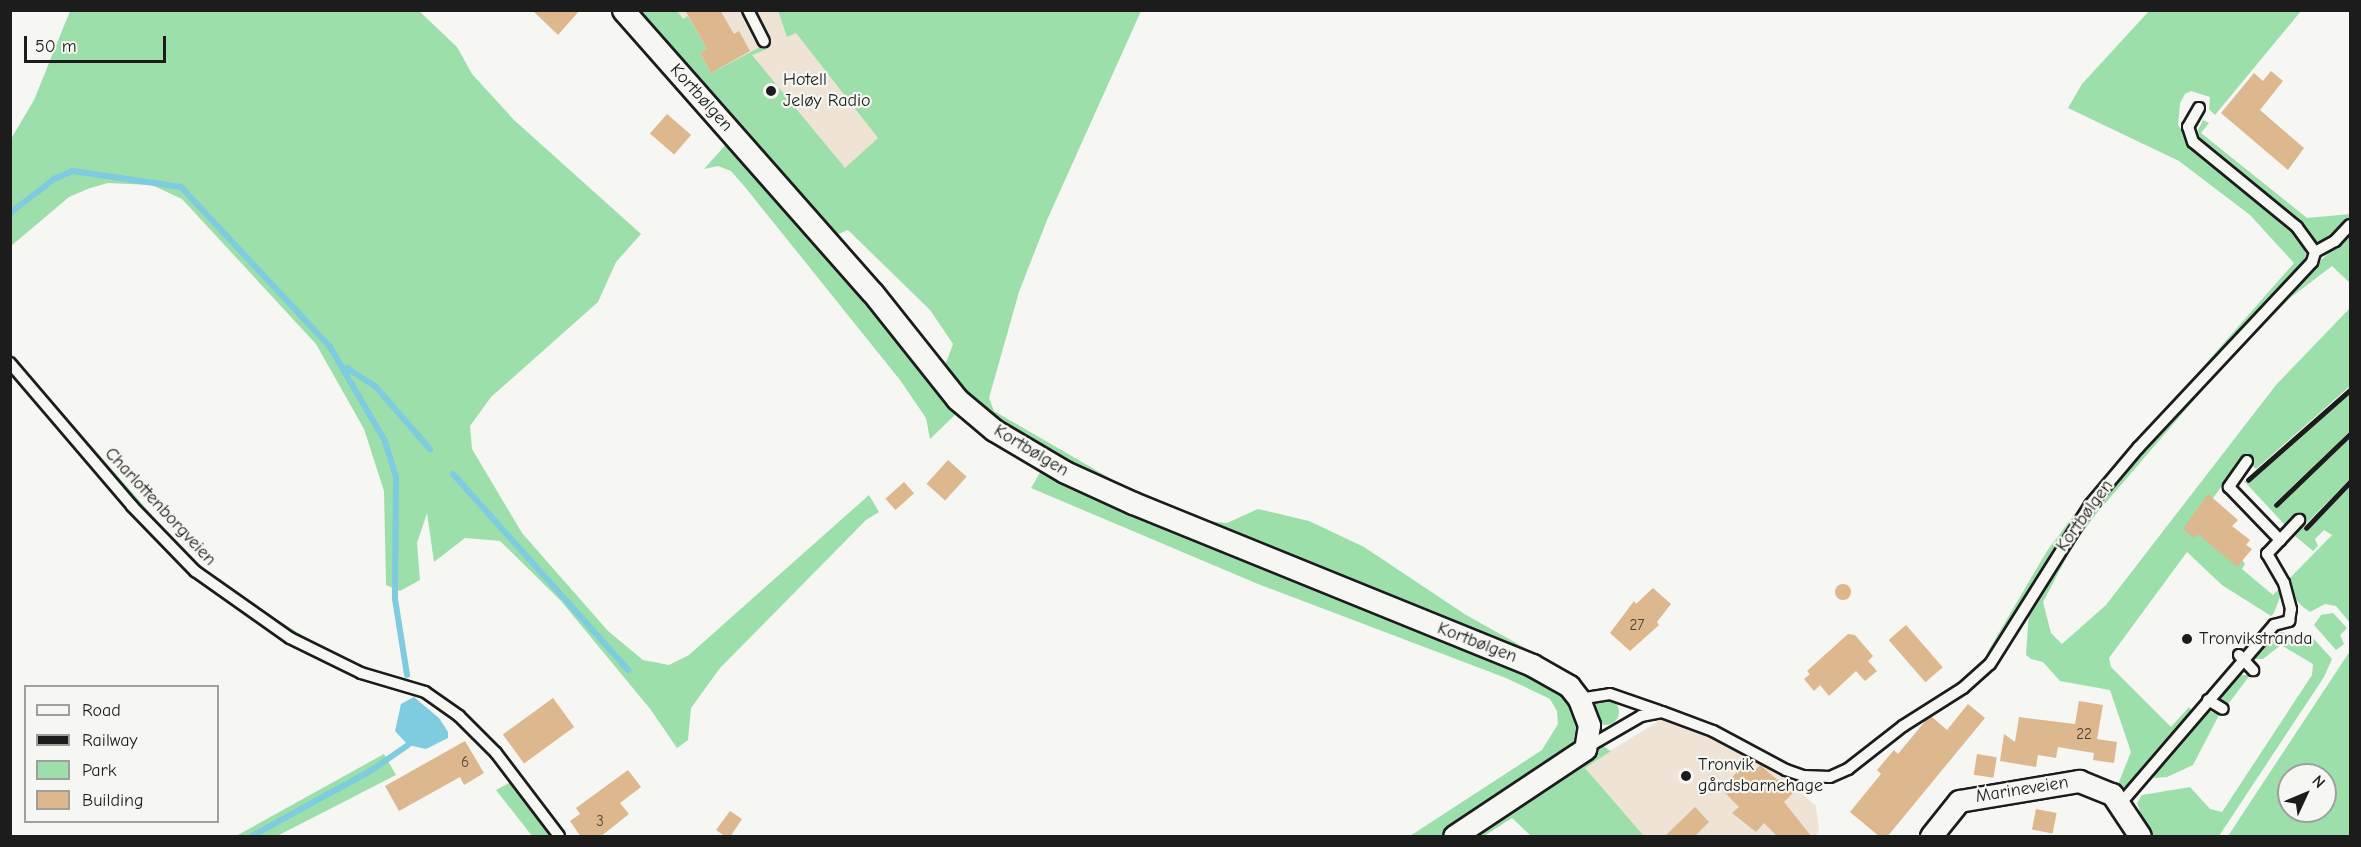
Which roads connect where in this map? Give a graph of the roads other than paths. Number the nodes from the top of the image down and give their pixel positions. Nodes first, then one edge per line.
1 (623, 10) edge
2 (748, 10) edge
3 (765, 41) dead end
4 (2199, 108) dead end
5 (2350, 225) edge
6 (2315, 252) junction
7 (10, 363) edge
8 (2247, 461) dead end
9 (2299, 520) dead end
10 (2280, 540) junction
11 (2242, 657) junction
12 (2253, 670) dead end
13 (2208, 696) junction
14 (1579, 699) junction
15 (2223, 710) dead end
16 (1662, 712) junction
17 (1586, 748) junction
18 (2121, 803) junction
19 (559, 837) edge
20 (1454, 837) edge
21 (1931, 837) edge
22 (2140, 837) edge

1 - 14 street, Kortbølgen
2 - 3 lane
4 - 6 lane
5 - 6 lane
6 - 16 lane, Kortbølgen
7 - 19 lane, Charlottenborgveien
8 - 10 lane
9 - 10 lane
10 - 11 lane
11 - 12 lane
11 - 13 lane
13 - 15 lane
13 - 18 lane
14 - 16 lane, Kortbølgen
14 - 17 street, Kortbølgen
16 - 17 lane
17 - 20 street
18 - 21 street, Marineveien
18 - 22 street, Marineveien

